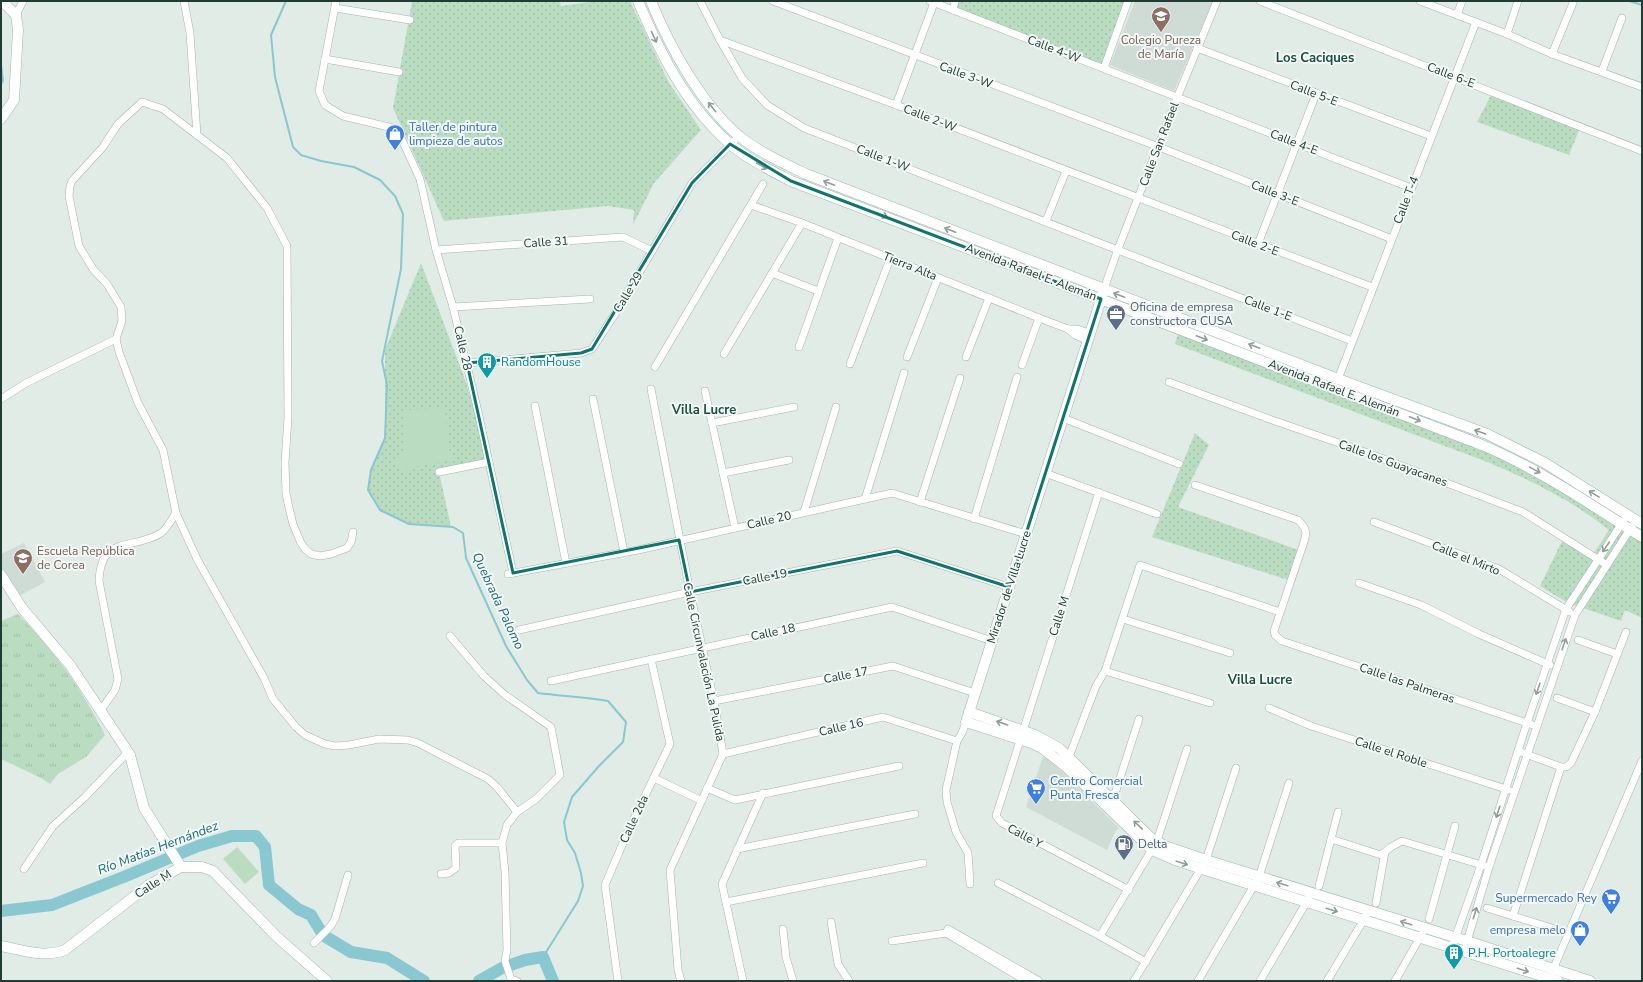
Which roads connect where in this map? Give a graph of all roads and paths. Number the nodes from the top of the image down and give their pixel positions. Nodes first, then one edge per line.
1 (2, 1) edge
2 (23, 1) edge
3 (184, 1) edge
4 (638, 1) edge
5 (651, 1) edge
6 (700, 1) edge
7 (773, 1) edge
8 (955, 1) edge
9 (1128, 1) edge
10 (1217, 1) edge
11 (1260, 1) edge
12 (1420, 1) edge
13 (1462, 1) edge
14 (1518, 1) edge
15 (932, 2) edge
16 (1573, 3) dead end
17 (335, 4) edge
18 (946, 4) edge
19 (953, 10) junction
20 (14, 12) junction
21 (1457, 15) junction
22 (1622, 18) dead end
23 (410, 20) dead end
24 (1476, 22) junction
25 (1507, 34) junction
26 (720, 40) junction
27 (1197, 48) junction
28 (1552, 54) junction
29 (914, 55) junction
30 (325, 59) junction
31 (1104, 68) junction
32 (1602, 71) junction
33 (399, 72) dead end
34 (1455, 77) junction
35 (1642, 87) edge
36 (1316, 94) junction
37 (1177, 98) junction
38 (896, 105) junction
39 (1, 119) edge
40 (197, 135) junction
41 (739, 136) junction
42 (1431, 136) junction
43 (1297, 143) junction
44 (730, 144) junction
45 (1159, 147) junction
46 (1642, 151) edge
47 (1066, 171) junction
48 (763, 184) dead end
49 (1411, 188) junction
50 (1277, 194) junction
51 (1139, 198) junction
52 (751, 205) junction
53 (1046, 221) junction
54 (802, 223) junction
55 (838, 238) junction
56 (1392, 239) junction
57 (1258, 244) junction
58 (1118, 249) junction
59 (436, 250) junction
60 (652, 251) junction
61 (890, 258) junction
62 (772, 273) junction
63 (938, 278) junction
64 (1372, 287) junction
65 (818, 291) junction
66 (1102, 294) junction
67 (989, 298) junction
68 (590, 300) dead end
69 (453, 307) junction
70 (1039, 318) junction
71 (1088, 337) junction
72 (116, 339) junction
73 (1352, 341) junction
74 (799, 347) dead end
75 (724, 354) dead end
76 (907, 357) dead end
77 (966, 357) dead end
78 (467, 363) junction
79 (850, 364) dead end
80 (1022, 365) dead end
81 (655, 367) dead end
82 (904, 373) dead end
83 (1017, 377) dead end
84 (960, 378) dead end
85 (1338, 379) junction
86 (1169, 382) dead end
87 (650, 389) dead end
88 (705, 391) dead end
89 (1, 399) edge
90 (593, 399) dead end
91 (535, 406) dead end
92 (794, 407) dead end
93 (836, 407) dead end
94 (1063, 418) junction
95 (712, 423) junction
96 (789, 460) dead end
97 (489, 462) junction
98 (1179, 464) dead end
99 (439, 472) dead end
100 (723, 473) junction
101 (1045, 473) junction
102 (1195, 485) dead end
103 (1098, 492) junction
104 (866, 499) junction
105 (920, 502) junction
106 (804, 512) junction
107 (176, 513) junction
108 (1156, 514) dead end
109 (974, 519) junction
110 (1635, 520) edge
111 (1374, 522) dead end
112 (1626, 527) junction
113 (735, 528) junction
114 (353, 532) dead end
115 (1026, 534) junction
116 (1642, 537) edge
117 (679, 540) junction
118 (624, 552) junction
119 (1598, 559) junction
120 (566, 563) junction
121 (1607, 565) junction
122 (510, 573) joint
123 (1, 575) edge
124 (1360, 583) dead end
125 (1009, 587) junction
126 (690, 592) junction
127 (1566, 609) junction
128 (1280, 612) junction
129 (1575, 615) junction
130 (1123, 619) junction
131 (519, 630) dead end
132 (1626, 632) dead end
133 (450, 636) dead end
134 (1578, 640) dead end
135 (992, 641) junction
136 (702, 647) junction
137 (1230, 653) dead end
138 (1617, 654) junction
139 (651, 659) junction
140 (1547, 664) junction
141 (1556, 667) junction
142 (1105, 671) junction
143 (551, 681) dead end
144 (975, 693) junction
145 (1557, 698) dead end
146 (714, 701) junction
147 (1210, 703) dead end
148 (1269, 708) dead end
149 (101, 710) junction
150 (969, 712) junction
151 (1595, 712) junction
152 (1139, 719) dead end
153 (966, 722) junction
154 (1527, 723) junction
155 (1536, 726) junction
156 (1021, 735) junction
157 (957, 741) junction
158 (1187, 749) dead end
159 (1518, 751) junction
160 (128, 752) junction
161 (723, 754) junction
162 (1528, 754) junction
163 (1642, 761) edge
164 (1067, 762) junction
165 (899, 766) dead end
166 (1561, 767) junction
167 (1236, 768) dead end
168 (654, 778) junction
169 (1289, 783) dead end
170 (707, 788) junction
171 (1505, 789) junction
172 (1515, 792) junction
173 (763, 793) junction
174 (702, 801) junction
175 (1112, 806) junction
176 (517, 812) junction
177 (1338, 812) dead end
178 (915, 814) dead end
179 (1455, 826) dead end
180 (1331, 839) junction
181 (502, 843) junction
182 (1155, 846) junction
183 (737, 849) junction
184 (1385, 852) junction
185 (1446, 855) junction
186 (923, 863) dead end
187 (179, 865) junction
188 (1204, 865) junction
189 (1481, 865) junction
190 (1489, 867) junction
191 (24, 869) dead end
192 (441, 874) dead end
193 (348, 875) dead end
194 (1256, 881) junction
195 (998, 883) dead end
196 (970, 884) dead end
197 (1129, 890) junction
198 (1313, 894) junction
199 (726, 902) junction
200 (1372, 907) junction
201 (1487, 908) dead end
202 (1513, 916) junction
203 (1429, 919) dead end
204 (1363, 920) junction
205 (831, 922) dead end
206 (1552, 928) dead end
207 (783, 929) dead end
208 (1422, 933) junction
209 (1100, 936) junction
210 (1455, 937) junction
211 (892, 941) dead end
212 (314, 942) dead end
213 (1, 946) edge
214 (1466, 946) junction
215 (1452, 947) junction
216 (1146, 962) junction
217 (1016, 971) junction
218 (1554, 976) edge
219 (327, 981) edge
220 (517, 981) edge
221 (618, 981) edge
222 (681, 981) edge
223 (743, 981) edge
224 (793, 981) edge
225 (848, 981) edge
226 (1026, 981) edge
227 (1039, 981) edge
228 (1134, 981) edge
229 (1198, 981) edge
230 (1260, 981) edge
231 (1327, 981) edge
232 (1395, 981) edge
233 (1590, 981) edge

1 - 20 main road
2 - 20 street
3 - 40 street
4 -> 44 main road, Avenida Rafael E. Alemán
41 -> 5 main road, Avenida Rafael E. Alemán
6 - 26 street, Calle 1-W
7 - 29 street, Calle 3-W
8 - 19 street
9 - 31 street
10 - 27 street, Calle San Rafael
11 - 34 street, Calle 6-E
12 - 21 street
13 - 21 street
14 - 25 street
15 - 18 street, Calle 4-W
15 - 29 street
16 - 28 street
17 - 23 street
17 - 30 street
18 - 19 street, Calle 4-W
19 - 31 street, Calle 4-W
20 - 39 main road
21 - 24 street
22 - 32 street
24 - 25 street
24 - 34 street, Calle T-4
25 - 28 street
26 - 38 street, Calle 2-W
26 - 53 street, Calle 1-W
27 - 36 street, Calle 5-E
27 - 37 street, Calle San Rafael
28 - 32 street
29 - 38 street
29 - 45 street, Calle 3-W
30 - 33 street
30 - 59 street, Calle 28
31 - 37 street, Calle 4-W
32 - 35 street
34 - 42 street, Calle T-4
34 - 46 street, Calle 6-E
36 - 42 street, Calle 5-E
36 - 43 street
37 - 43 street, Calle 4-E
37 - 45 street, Calle San Rafael
38 - 47 street, Calle 2-W
40 - 72 street
40 - 114 street
41 - 44 street, Calle 29
66 -> 41 main road, Avenida Rafael E. Alemán
42 - 49 street, Calle T-4
43 - 49 street, Calle 4-E
43 - 50 street
44 - 60 street, Calle 29
44 -> 66 main road, Avenida Rafael E. Alemán
45 - 50 street, Calle 3-E
45 - 51 street, Calle San Rafael
47 - 51 street, Calle 2-W
47 - 53 street
48 - 52 street
49 - 56 street, Calle T-4
50 - 56 street, Calle 3-E
50 - 57 street
51 - 57 street, Calle 2-E
51 - 58 street, Calle San Rafael
52 - 54 street, Tierra Alta
52 - 81 street
53 - 58 street, Calle 1-W
54 - 55 street, Tierra Alta
54 - 62 street
55 - 61 street, Tierra Alta
55 - 65 street
56 - 64 street, Calle T-4
57 - 64 street, Calle 2-E
58 - 66 street, Calle San Rafael
58 - 73 street, Calle 1-E
59 - 60 street, Calle 31
59 - 69 street, Calle 28
60 - 78 street, Calle 29
61 - 63 street, Tierra Alta
61 - 79 street
62 - 65 street
62 - 75 street
63 - 67 street, Tierra Alta
63 - 76 street
64 - 73 street, Calle T-4
65 - 74 street
66 - 71 main road, Mirador de Villa Lucre
85 -> 66 main road, Avenida Rafael E. Alemán
66 -> 112 main road, Avenida Rafael E. Alemán
67 - 70 street, Tierra Alta
67 - 77 street
68 - 69 street
69 - 78 street, Calle 28
70 - 71 street, Tierra Alta
70 - 80 street
71 - 94 main road, Mirador de Villa Lucre
72 - 89 street
72 - 107 street
73 - 85 street, Calle T-4
78 - 97 street, Calle 28
82 - 104 street
83 - 109 street
84 - 105 street
110 -> 85 main road, Avenida Rafael E. Alemán
86 - 119 street, Calle los Guayacanes
87 - 117 street, Calle Circunvalación La Pulida
88 - 95 street
90 - 118 street
91 - 120 street
92 - 95 street
93 - 106 street
94 - 98 street
94 - 101 main road, Mirador de Villa Lucre
95 - 100 street
96 - 100 street
97 - 99 street
97 - 122 street, Calle 28
100 - 113 street
101 - 103 street
101 - 115 main road, Mirador de Villa Lucre
102 - 128 street
103 - 108 street
103 - 156 street, Calle M
104 - 105 street, Calle 20
104 - 106 street, Calle 20
105 - 109 street, Calle 20
106 - 113 street, Calle 20
107 - 149 street
107 - 176 street
109 - 115 street, Calle 20
110 - 112 street
111 - 127 street, Calle el Mirto
112 - 116 main road, Avenida Rafael E. Alemán
112 -> 119 street
112 - 121 street
113 - 117 street, Calle 20
115 - 125 main road, Mirador de Villa Lucre
117 - 118 street, Calle 20
117 - 126 street, Calle Circunvalación La Pulida
118 - 120 street, Calle 20
119 - 121 street, Calle los Guayacanes
119 - 127 street
120 - 122 street, Calle 20
121 - 129 street
123 - 149 main road
124 - 140 street
125 - 126 street, Calle 19
125 - 135 main road, Mirador de Villa Lucre
126 - 131 street, Calle 19
126 - 136 street, Calle Circunvalación La Pulida
127 - 129 street, Calle el Mirto
127 - 140 street
128 - 130 street
128 - 154 street, Calle las Palmeras
141 -> 129 street
130 - 137 street
130 - 142 street
132 - 138 street
133 - 176 street
134 - 138 street
135 - 136 street, Calle 18
135 - 144 main road, Mirador de Villa Lucre
136 - 139 street, Calle 18
136 - 146 street, Calle Circunvalación La Pulida
138 - 151 street
139 - 143 street, Calle 18
139 - 168 street, Calle 2da
140 - 141 street
140 -> 154 street
141 - 155 street
142 - 147 street
142 - 164 street
144 - 146 street, Calle 17
144 - 150 main road, Mirador de Villa Lucre
145 - 151 street
146 - 161 street, Calle Circunvalación La Pulida
148 - 171 street, Calle el Roble
149 - 160 main road
150 - 153 main road, Mirador de Villa Lucre
156 -> 150 main road
151 - 166 street
152 - 175 street
153 - 156 main road
153 - 157 street, Mirador de Villa Lucre
154 - 155 street, Calle las Palmeras
154 - 159 street
155 - 162 street
156 - 164 main road
156 - 197 street, Calle Y
157 - 161 street, Calle 16
157 - 196 street, Mirador de Villa Lucre
158 - 182 street
159 - 162 street
159 - 171 street
160 - 187 main road
160 - 191 street
161 - 170 street, Calle Circunvalación La Pulida
162 - 166 street
162 - 172 street
163 - 218 street
164 - 175 main road
165 - 173 street
166 - 202 street
167 - 188 street
168 - 174 street
168 - 221 street, Calle 2da
169 - 194 street
170 - 173 street
170 - 174 street, Calle Circunvalación La Pulida
171 - 172 street, Calle el Roble
171 -> 189 street
172 - 190 street
173 - 183 street
174 - 222 street, Calle Circunvalación La Pulida
175 - 182 main road
176 - 181 street
177 - 180 street
178 - 183 street
179 - 185 street
180 - 184 street
180 - 198 street
181 - 192 street
181 - 220 street
182 - 188 main road
182 - 197 street
183 - 199 street
184 - 185 street
184 - 200 street
185 - 189 street
185 - 203 street
186 - 199 street
187 - 213 main road, Calle M
187 - 219 main road, Calle M
188 - 194 main road
188 - 216 street
189 - 190 street
189 - 210 street
214 -> 190 street
193 - 212 street
194 - 198 main road
194 - 229 street
195 - 209 street
197 - 209 street
198 - 200 main road
198 -> 204 main road
198 - 230 street
199 - 223 street
200 - 204 street
208 -> 200 main road
201 - 202 street
202 - 206 street
204 - 208 main road
204 - 231 street
205 - 225 street
207 - 224 street
208 - 210 main road
208 - 215 main road
208 - 232 street
209 - 216 street
210 - 214 main road
210 - 215 street
211 - 217 street
214 - 215 main road
214 - 218 main road
216 - 228 street
217 - 226 street
217 - 227 street
218 - 233 main road

